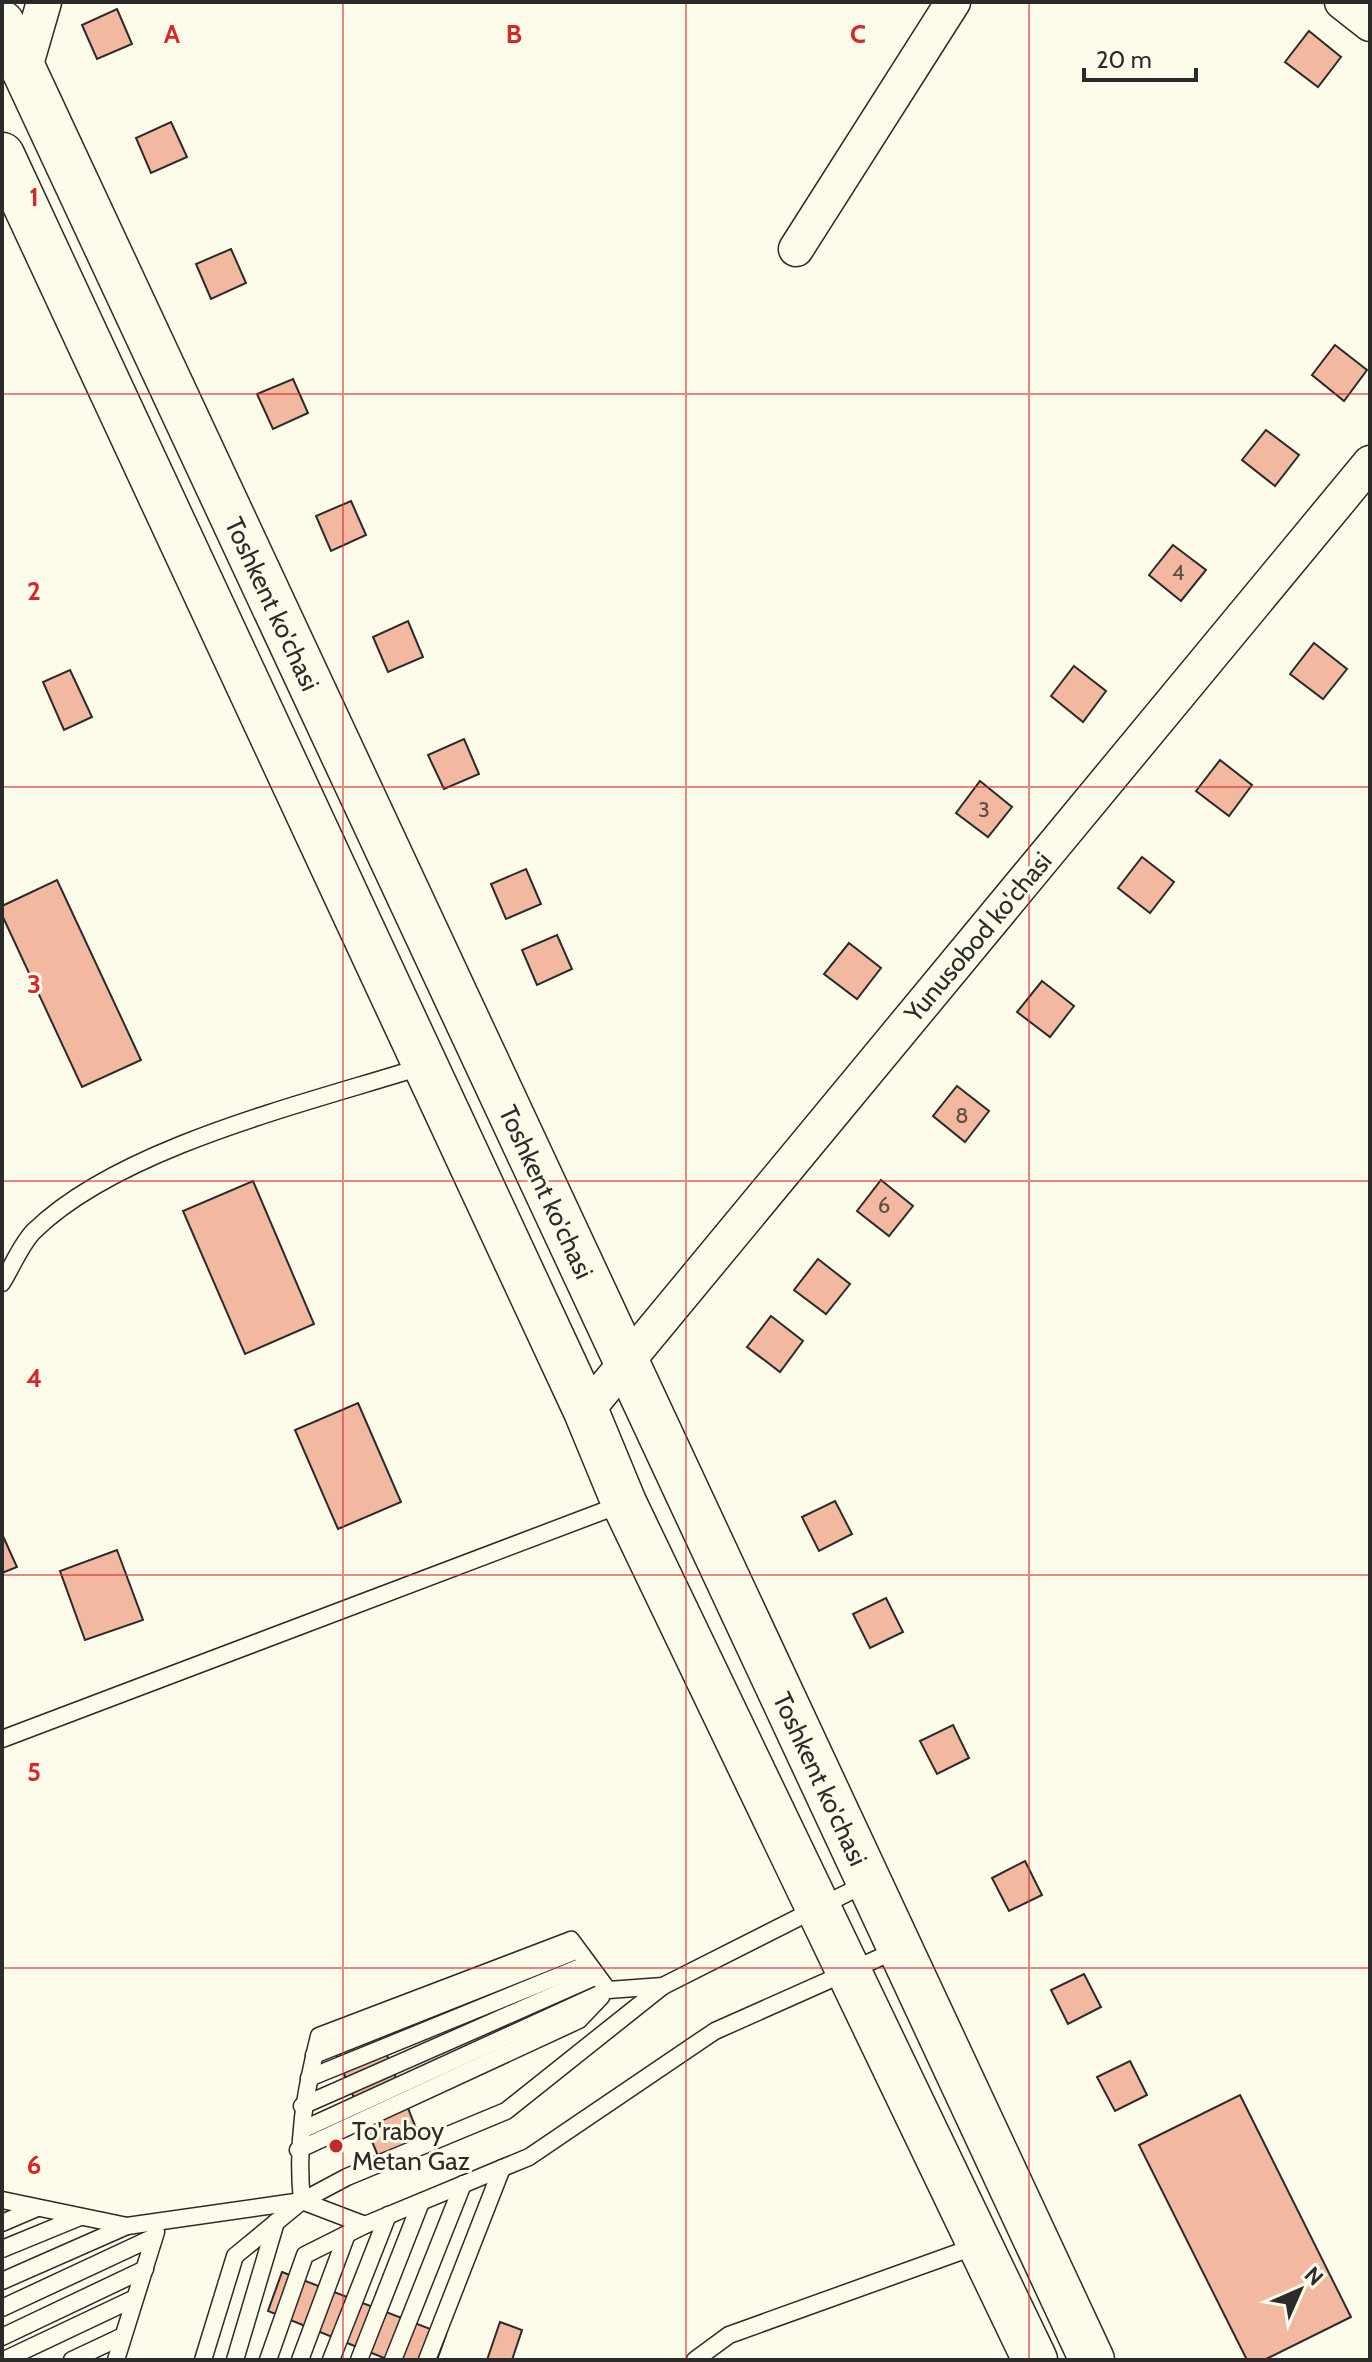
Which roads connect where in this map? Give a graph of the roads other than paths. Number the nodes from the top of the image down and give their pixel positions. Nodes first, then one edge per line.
1 (44, 2) edge
2 (953, 2) edge
3 (1342, 2) edge
4 (2, 23) edge
5 (1370, 24) edge
6 (24, 71) junction
7 (2, 155) edge
8 (796, 249) dead end
9 (1370, 463) edge
10 (426, 1066) junction
11 (2, 1283) edge
12 (626, 1363) junction
13 (586, 1411) junction
14 (624, 1503) junction
15 (2, 1739) edge
16 (869, 1883) junction
17 (817, 1907) junction
18 (899, 1949) junction
19 (588, 1964) junction
20 (847, 1970) junction
21 (663, 1986) junction
22 (608, 1990) junction
23 (309, 2078) junction
24 (302, 2106) junction
25 (304, 2129) junction
26 (298, 2150) junction
27 (502, 2168) junction
28 (463, 2184) junction
29 (2, 2200) edge
30 (302, 2201) junction
31 (421, 2202) junction
32 (38, 2208) junction
33 (388, 2215) junction
34 (80, 2217) junction
35 (276, 2222) junction
36 (2, 2223) edge
37 (365, 2225) junction
38 (127, 2226) junction
39 (156, 2229) junction
40 (347, 2234) junction
41 (980, 2245) junction
42 (2, 2249) edge
43 (145, 2269) junction
44 (2, 2281) edge
45 (135, 2298) junction
46 (2, 2308) edge
47 (123, 2336) junction
48 (2, 2337) edge
49 (4, 2360) edge
50 (72, 2360) edge
51 (116, 2360) edge
52 (203, 2360) edge
53 (235, 2360) edge
54 (268, 2360) edge
55 (300, 2360) edge
56 (331, 2360) edge
57 (359, 2360) edge
58 (393, 2360) edge
59 (427, 2360) edge
60 (695, 2360) edge
61 (1035, 2360) edge
62 (1092, 2360) edge

1 - 6 street
2 - 8 street
3 - 5 street
4 - 6 main road, Toshkent ko'chasi
6 - 12 main road, Toshkent ko'chasi
7 - 10 main road
9 - 12 street, Yunusobod ko'chasi
10 - 11 lane
10 - 13 main road
12 - 13 street, Yunusobod ko'chasi
12 - 16 main road, Toshkent ko'chasi
13 - 14 main road
14 - 15 lane
14 - 17 main road
16 - 17 lane
16 - 18 main road, Toshkent ko'chasi
17 - 20 main road
17 - 21 lane
18 - 20 lane
18 - 62 main road, Toshkent ko'chasi
19 - 22 lane
19 - 23 lane
19 - 23 lane
19 - 24 lane
20 - 27 lane
20 - 41 main road
21 - 22 lane
21 - 30 lane
22 - 25 lane
22 - 26 lane
23 - 24 lane
24 - 25 lane
25 - 26 lane
26 - 30 lane
27 - 28 lane
27 - 59 lane
28 - 31 lane
28 - 58 lane
29 - 32 lane
30 - 35 lane
30 - 37 lane
30 - 39 lane
31 - 33 lane
31 - 57 lane
32 - 34 lane
32 - 36 lane
33 - 37 lane
33 - 56 lane
34 - 38 lane
34 - 42 lane
35 - 52 lane
35 - 53 lane
37 - 40 lane
38 - 39 lane
38 - 44 lane
39 - 43 lane
39 - 46 lane
40 - 54 lane
40 - 55 lane
41 - 60 lane
41 - 61 main road
43 - 45 lane
43 - 48 lane
45 - 47 lane
45 - 49 lane
47 - 50 lane
47 - 51 lane

